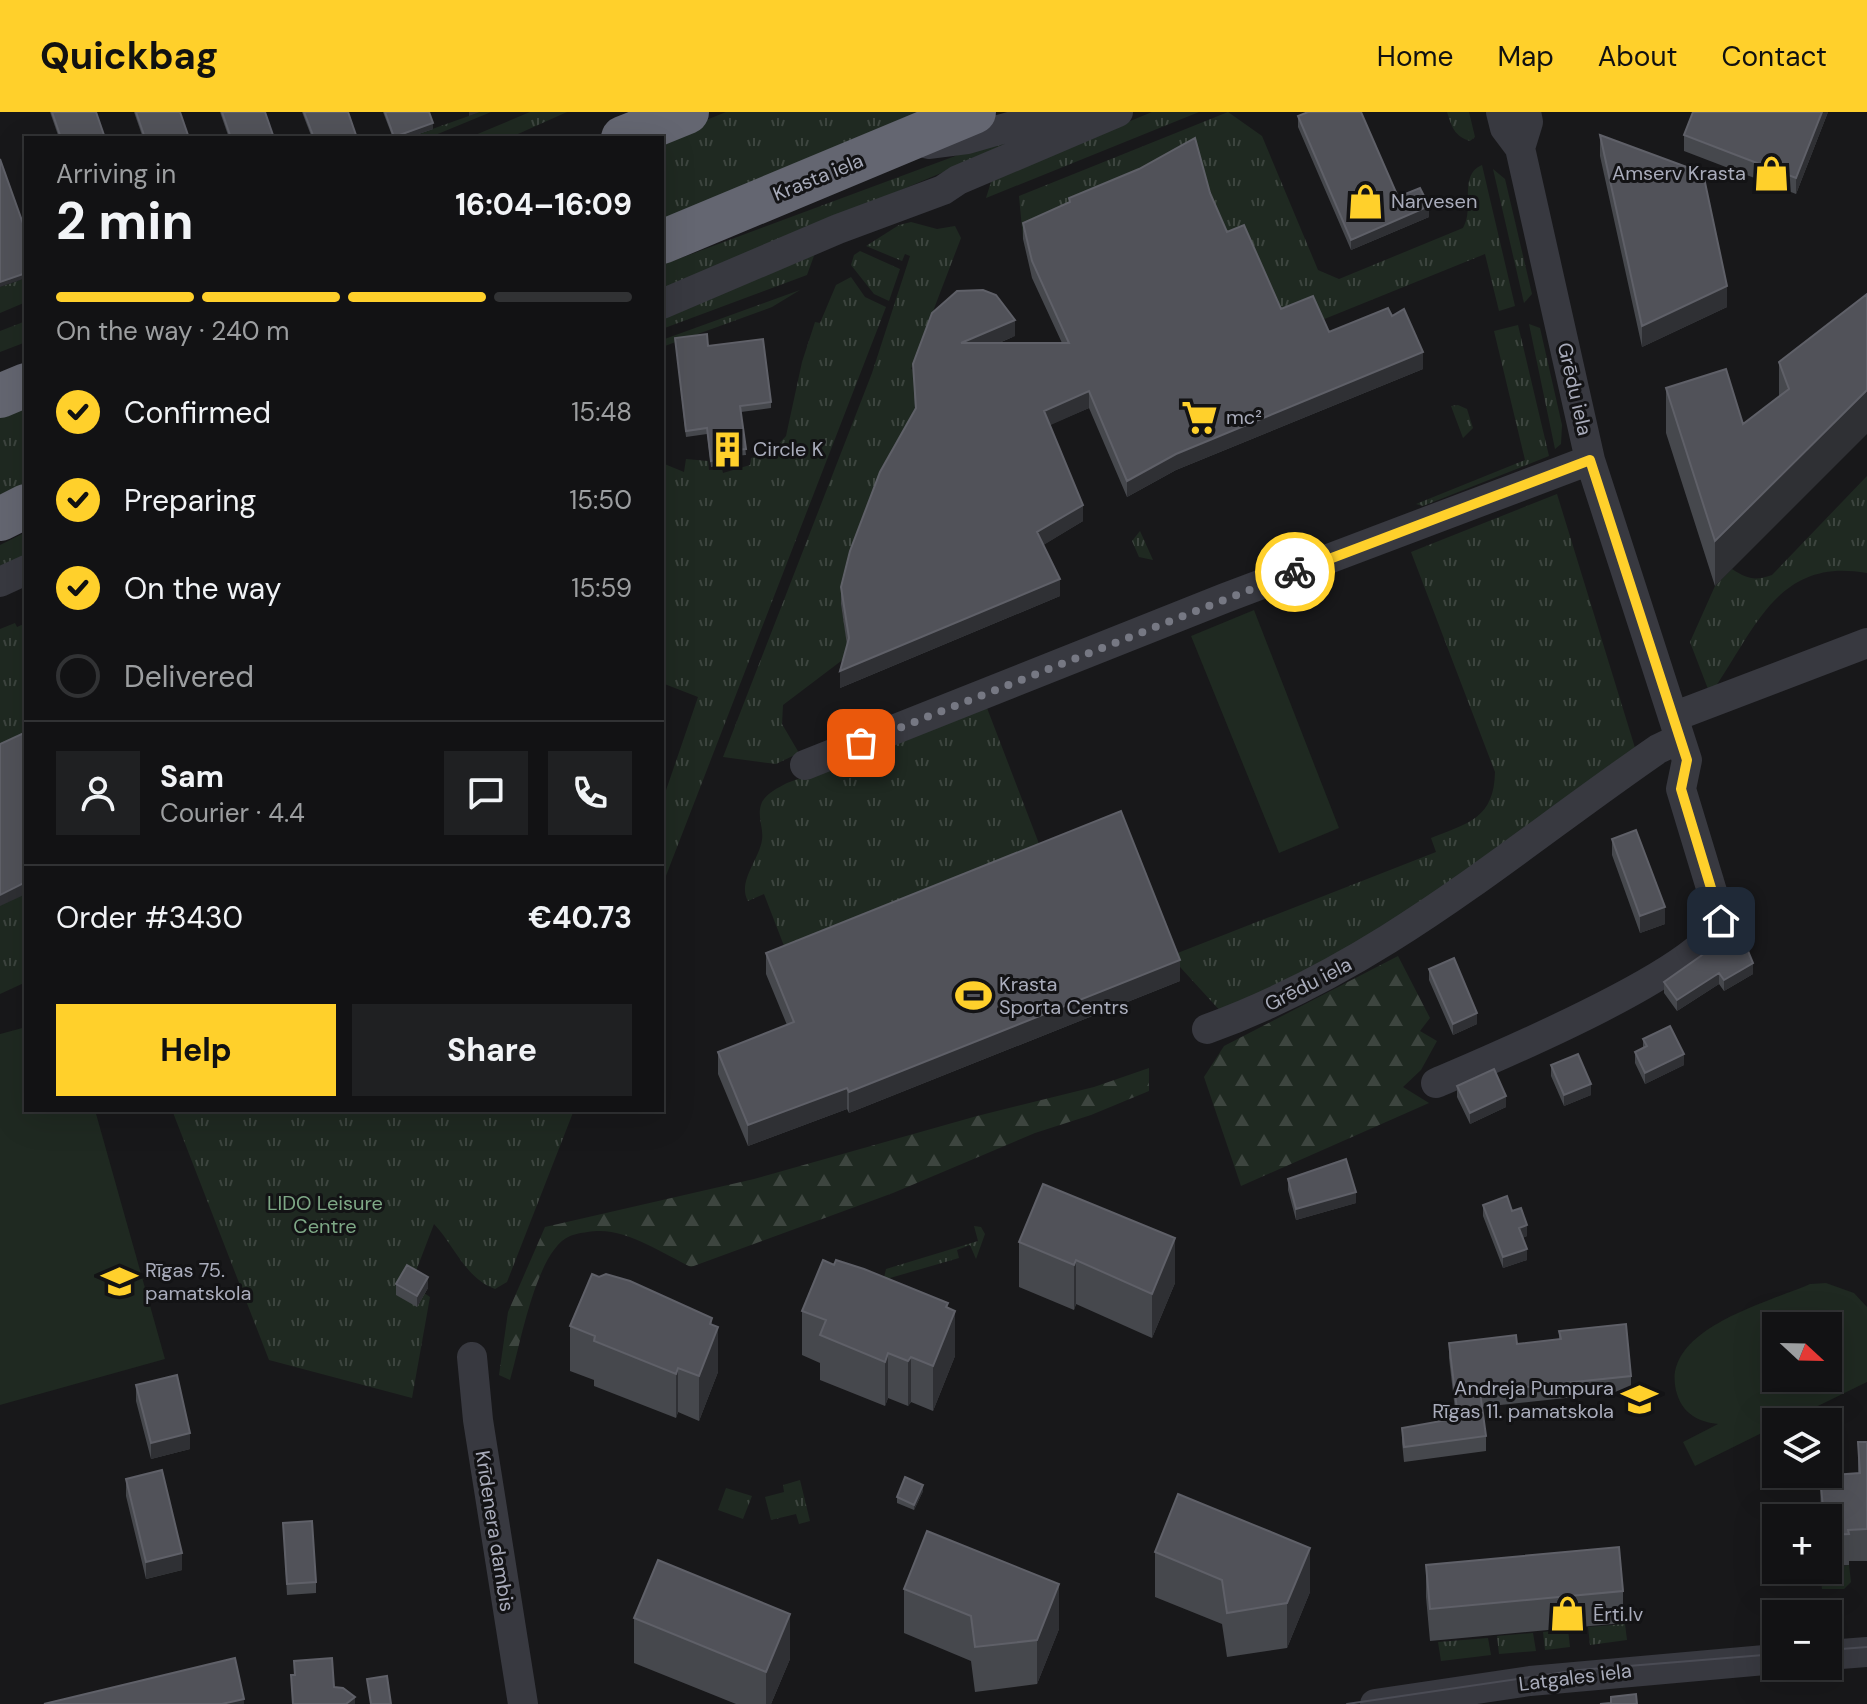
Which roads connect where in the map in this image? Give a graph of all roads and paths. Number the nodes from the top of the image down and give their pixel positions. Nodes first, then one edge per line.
1 (687, 112) edge
2 (974, 112) edge
3 (1112, 112) edge
4 (1118, 112) edge
5 (1501, 112) edge
6 (1526, 112) edge
7 (628, 136) edge
8 (1520, 148) junction
9 (882, 151) junction
10 (664, 241) edge
11 (664, 303) edge
12 (24, 386) edge
13 (0, 396) edge
14 (1590, 460) junction
15 (24, 507) edge
16 (0, 519) edge
17 (24, 571) edge
18 (0, 582) edge
19 (1867, 643) edge
20 (1676, 728) junction
21 (805, 765) dead end
22 (1207, 1029) dead end
23 (1436, 1083) dead end
24 (472, 1357) dead end
25 (1867, 1652) edge
26 (1842, 1654) edge
27 (1762, 1660) edge
28 (523, 1704) edge
29 (1375, 1704) edge

1 - 7 highway
2 - 9 highway, Krasta iela
3 - 9 street
4 - 11 street
5 - 8 street, Grēdu iela
6 - 8 street, Grēdu iela
8 - 14 street, Grēdu iela
9 - 10 highway, Krasta iela
12 - 13 highway
14 - 20 street, Grēdu iela
14 - 21 street
15 - 16 highway
17 - 18 street
19 - 20 street, Grēdu iela
20 - 22 street, Grēdu iela
20 - 23 street, Grēdu iela
24 - 28 street, Krīdenera dambis
25 - 26 street
27 - 29 street, Latgales iela

